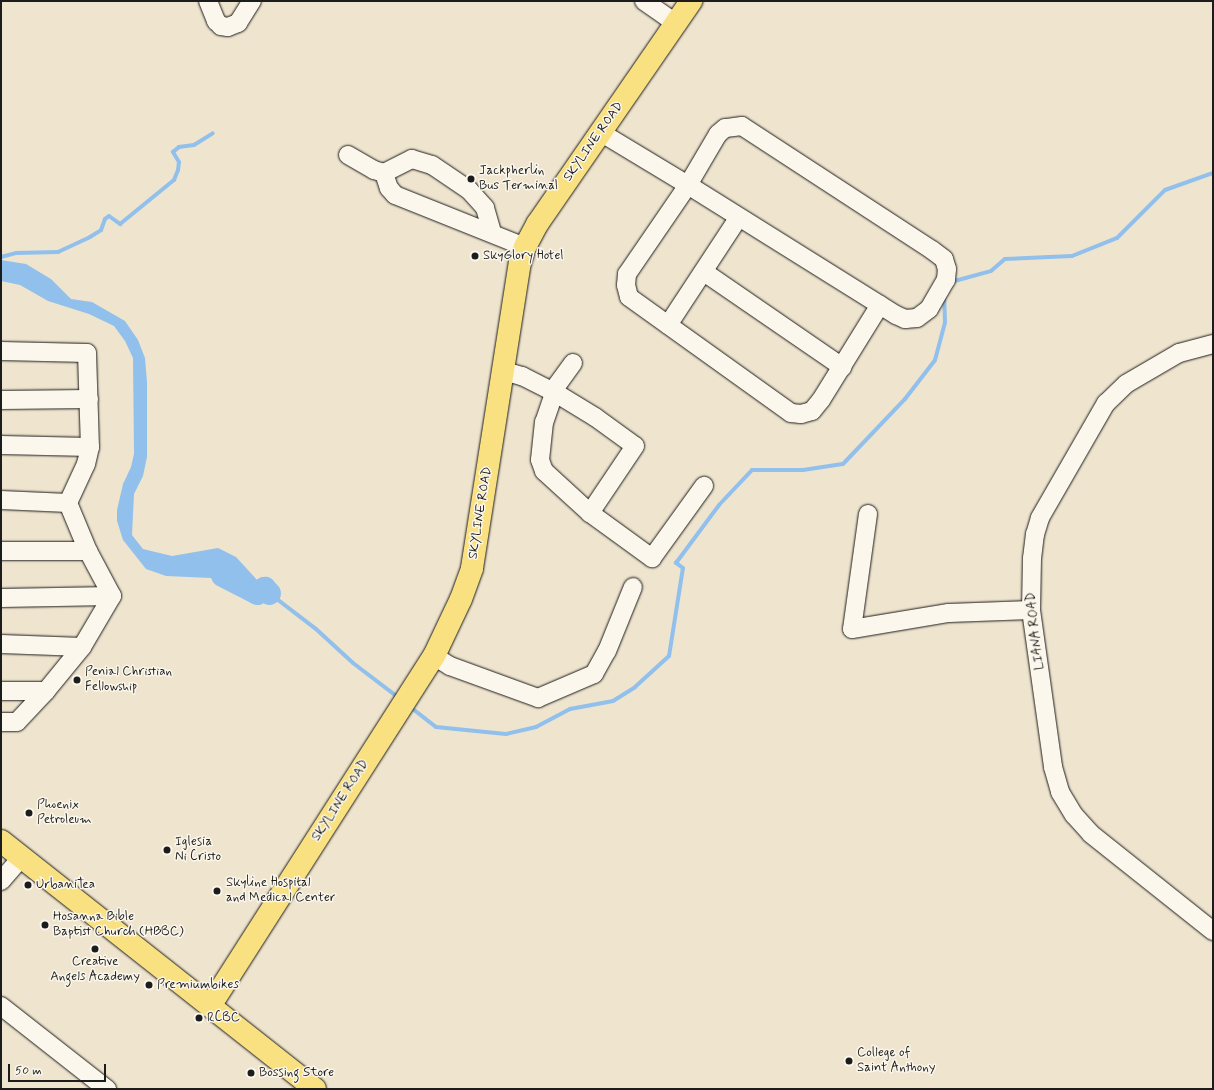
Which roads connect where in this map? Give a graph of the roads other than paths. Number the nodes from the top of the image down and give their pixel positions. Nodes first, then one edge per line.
1 (208, 1) edge
2 (252, 1) edge
3 (644, 1) edge
4 (691, 1) edge
5 (675, 23) junction
6 (600, 132) junction
7 (348, 155) dead end
8 (384, 173) junction
9 (688, 185) junction
10 (739, 217) junction
11 (492, 232) junction
12 (525, 247) junction
13 (704, 272) junction
14 (880, 305) junction
15 (668, 325) junction
16 (1213, 344) edge
17 (1, 351) edge
18 (573, 363) dead end
19 (842, 367) junction
20 (504, 371) junction
21 (554, 392) junction
22 (89, 399) junction
23 (1, 400) edge
24 (1, 445) edge
25 (90, 447) junction
26 (704, 486) dead end
27 (1, 500) edge
28 (68, 503) junction
29 (590, 513) junction
30 (868, 514) dead end
31 (1, 551) edge
32 (88, 551) junction
33 (633, 587) dead end
34 (112, 596) junction
35 (1, 598) edge
36 (1031, 610) junction
37 (1, 644) edge
38 (82, 647) junction
39 (434, 656) junction
40 (1, 691) edge
41 (46, 692) junction
42 (1, 722) edge
43 (1, 841) edge
44 (21, 858) junction
45 (1, 881) edge
46 (1213, 932) edge
47 (1, 1006) edge
48 (210, 1006) junction
49 (107, 1089) edge
50 (315, 1089) edge

1 - 2 street
3 - 5 street
4 - 5 main road, SKYLINE ROAD
5 - 6 main road, SKYLINE ROAD
6 - 9 street
6 - 12 main road, SKYLINE ROAD
7 - 8 street
8 - 11 street
8 - 11 street
9 - 10 street
9 - 14 street
9 - 15 street
10 - 13 street
10 - 14 street
11 - 12 street
12 - 20 main road, SKYLINE ROAD
13 - 15 street
13 - 19 street
14 - 19 street
15 - 19 street
16 - 36 street, LIANA ROAD
17 - 22 street
18 - 21 street
20 - 21 street
20 - 39 main road, SKYLINE ROAD
21 - 29 street
21 - 29 street
22 - 23 street
22 - 25 street
24 - 25 street
25 - 28 street
26 - 29 street
27 - 28 street
28 - 32 street
30 - 36 street
31 - 32 street
32 - 34 street
33 - 39 street
34 - 35 street
34 - 38 street
36 - 46 street, LIANA ROAD
37 - 38 street
38 - 41 street
39 - 48 main road, SKYLINE ROAD
40 - 41 street
41 - 42 street
43 - 44 main road
44 - 45 street
44 - 48 main road
47 - 49 street
48 - 50 main road

